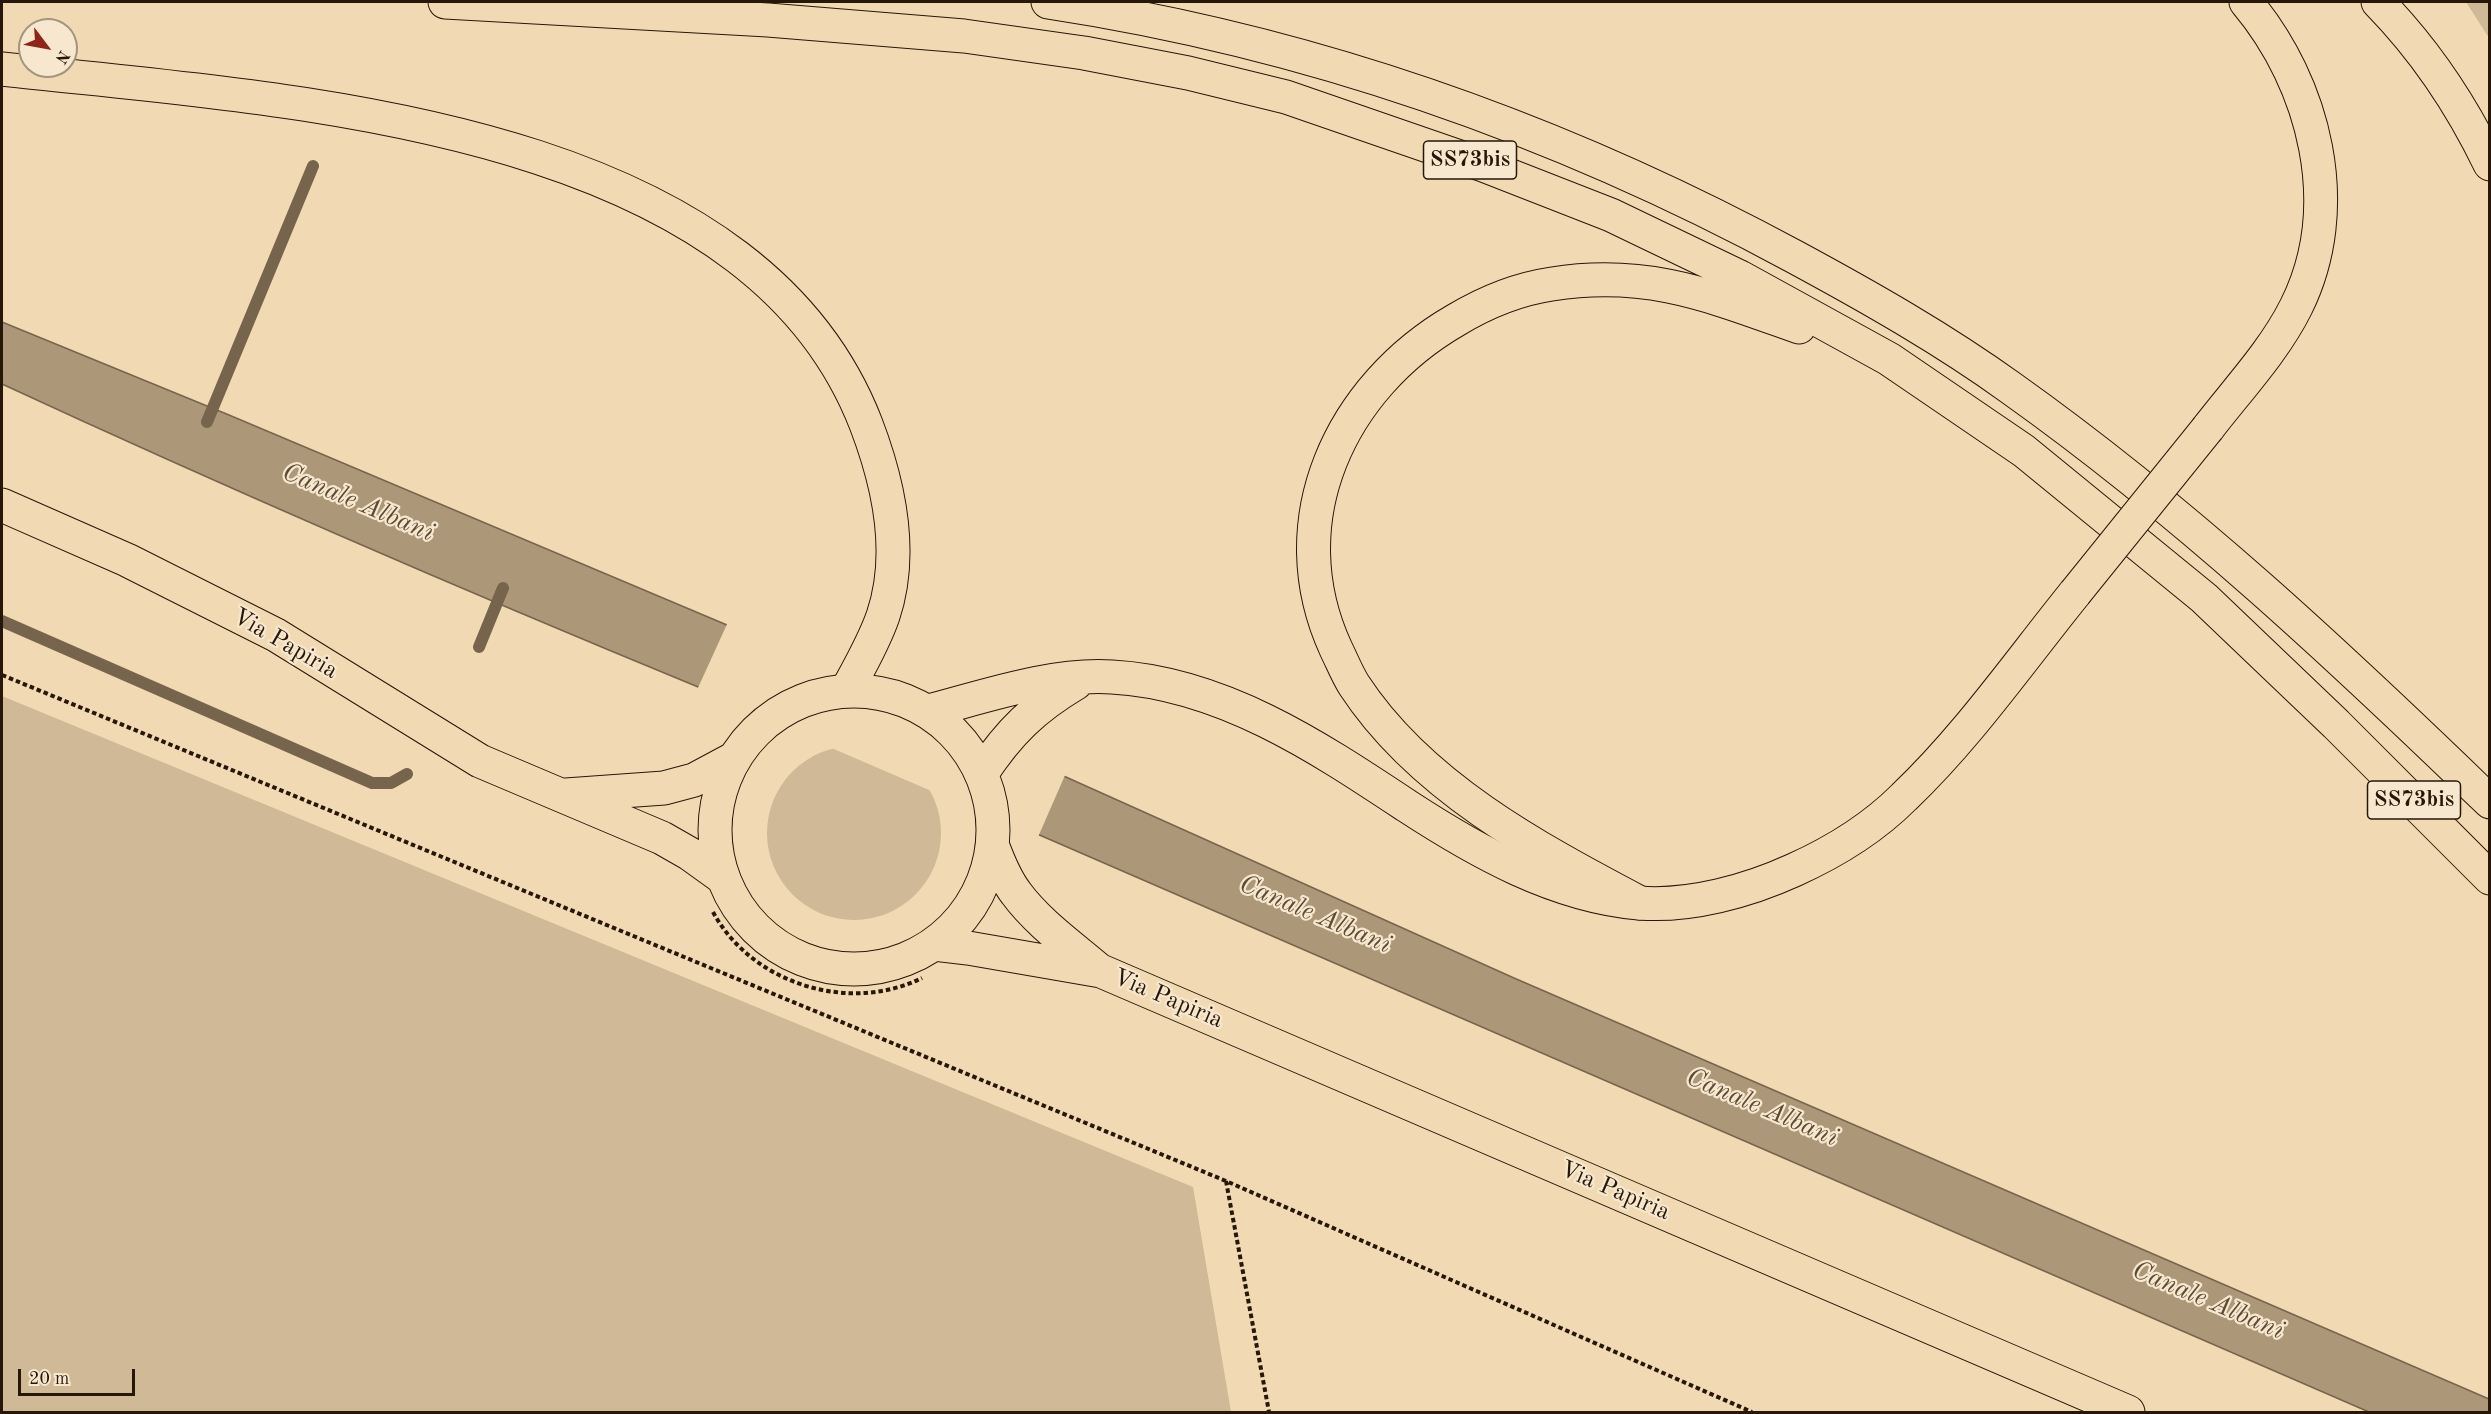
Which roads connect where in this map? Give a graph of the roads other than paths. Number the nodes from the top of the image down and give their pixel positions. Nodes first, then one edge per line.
1 (445, 2) edge
2 (1048, 2) edge
3 (2246, 2) edge
4 (2378, 2) edge
5 (2, 69) edge
6 (2490, 164) edge
7 (1889, 359) junction
8 (2, 506) edge
9 (1088, 676) junction
10 (846, 690) junction
11 (929, 711) junction
12 (735, 758) junction
13 (982, 773) junction
14 (562, 795) junction
15 (2490, 802) edge
16 (993, 847) junction
17 (722, 878) junction
18 (2490, 878) edge
19 (1640, 903) junction
20 (933, 959) junction
21 (1101, 971) junction
22 (2128, 1413) edge

1 - 7 main road, SS73bis
2 - 15 main road, SS73bis
3 - 19 main road, bridge
4 - 6 main road
5 - 10 main road
7 - 18 main road, SS73bis
7 - 19 main road
8 - 14 main road, Via Papiria
9 - 11 main road
9 - 13 main road
9 - 19 main road
10 - 11 main road, Via Papiria
10 - 12 main road, Via Papiria
11 - 13 main road, Via Papiria
12 - 14 main road, Via Papiria
12 - 17 main road, Via Papiria
13 - 16 main road, Via Papiria
14 - 17 main road, Via Papiria
16 - 20 main road, Via Papiria
16 - 21 main road, Via Papiria
17 - 20 main road, Via Papiria
20 - 21 main road, Via Papiria
21 - 22 main road, Via Papiria

